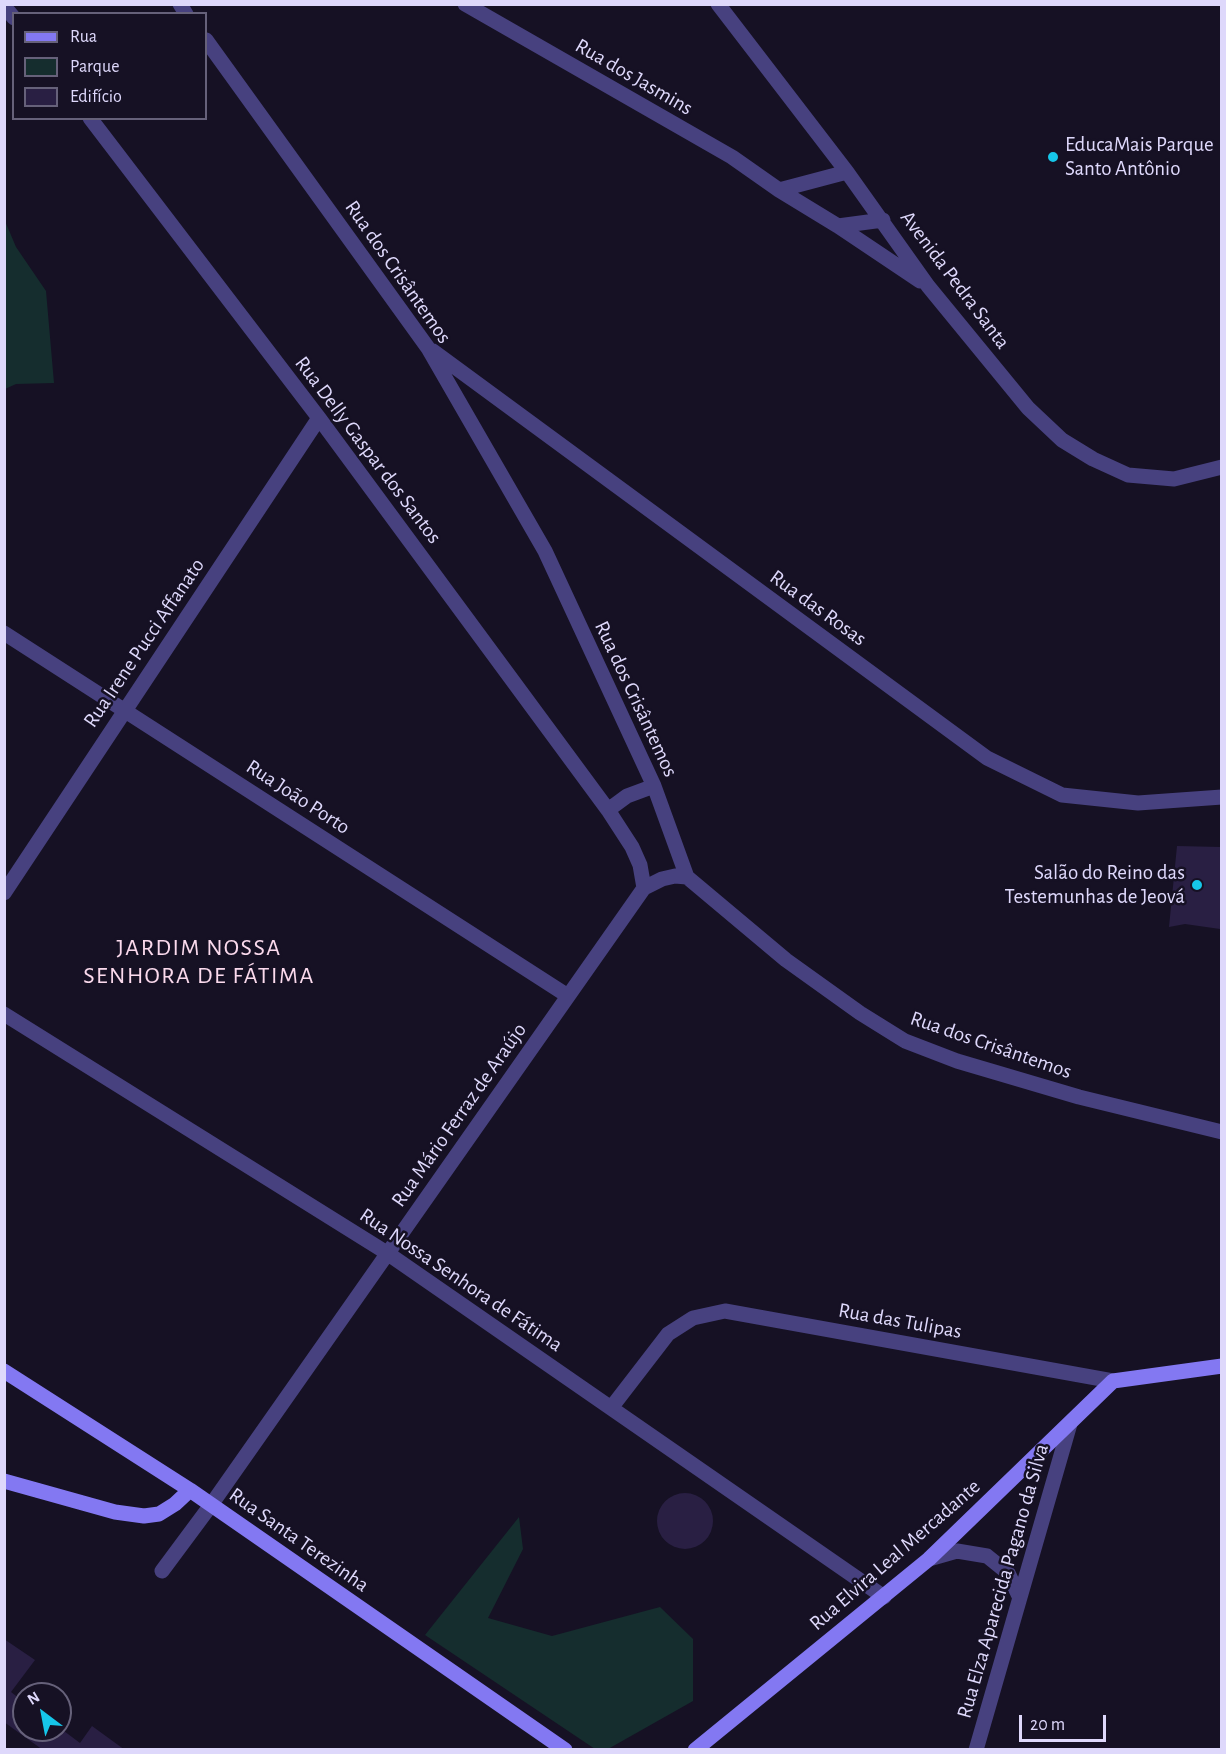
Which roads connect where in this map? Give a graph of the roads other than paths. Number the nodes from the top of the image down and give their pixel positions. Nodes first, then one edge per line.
1 (465, 4) edge
2 (718, 4) edge
3 (207, 41) edge
4 (92, 120) edge
5 (848, 172) junction
6 (779, 190) junction
7 (883, 220) junction
8 (838, 226) junction
9 (928, 286) junction
10 (428, 348) junction
11 (319, 418) junction
12 (1221, 467) edge
13 (4, 633) edge
14 (124, 710) junction
15 (654, 786) junction
16 (1221, 796) edge
17 (608, 810) junction
18 (687, 877) junction
19 (644, 888) junction
20 (4, 893) edge
21 (568, 996) junction
22 (4, 1014) edge
23 (1221, 1132) edge
24 (387, 1253) junction
25 (1221, 1366) edge
26 (4, 1371) edge
27 (1113, 1381) junction
28 (611, 1408) junction
29 (1070, 1424) junction
30 (4, 1481) edge
31 (190, 1490) junction
32 (211, 1505) junction
33 (929, 1559) junction
34 (162, 1571) dead end
35 (1019, 1596) junction
36 (884, 1597) junction
37 (565, 1749) edge
38 (695, 1749) edge
39 (976, 1749) edge

1 - 6 street, Rua dos Jasmins
2 - 5 street, Avenida Pedra Santa
3 - 10 street, Rua dos Crisântemos
4 - 11 street, Rua Delly Gaspar dos Santos
5 - 6 street
5 - 7 street, Avenida Pedra Santa
6 - 8 street, Rua dos Jasmins
7 - 8 street
7 - 9 street, Avenida Pedra Santa
8 - 9 street, Rua dos Jasmins
9 - 12 street, Avenida Pedra Santa
10 - 15 street, Rua dos Crisântemos
10 - 16 street, Rua das Rosas
11 - 14 street, Rua Irene Pucci Affanato
11 - 17 street, Rua Delly Gaspar dos Santos
13 - 14 street, Rua João Porto
14 - 20 street, Rua Irene Pucci Affanato
14 - 21 street, Rua João Porto
15 - 17 street
15 - 18 street, Rua dos Crisântemos
17 - 19 street, Rua Delly Gaspar dos Santos
18 - 19 street
18 - 23 street, Rua dos Crisântemos
19 - 21 street, Rua Mário Ferraz de Araújo
21 - 24 street, Rua Mário Ferraz de Araújo
22 - 24 street, Rua Nossa Senhora de Fátima
24 - 28 street, Rua Nossa Senhora de Fátima
24 - 32 street, Rua Mário Ferraz de Araújo
25 - 27 street, Rua das Tulipas
26 - 31 street, Rua Santa Terezinha
27 - 28 street, Rua das Tulipas
27 - 29 street, Rua Elvira Leal Mercadante
28 - 36 street, Rua Nossa Senhora de Fátima
29 - 33 street, Rua Elvira Leal Mercadante
29 - 35 street, Rua Elza Aparecida Pagano da Silva
30 - 31 street
31 - 32 street, Rua Santa Terezinha
32 - 34 street, Rua Mário Ferraz de Araújo
32 - 37 street, Rua Santa Terezinha
33 - 35 street
33 - 36 street, Rua Elvira Leal Mercadante
35 - 39 street, Rua Elza Aparecida Pagano da Silva
36 - 38 street, Rua Elvira Leal Mercadante

